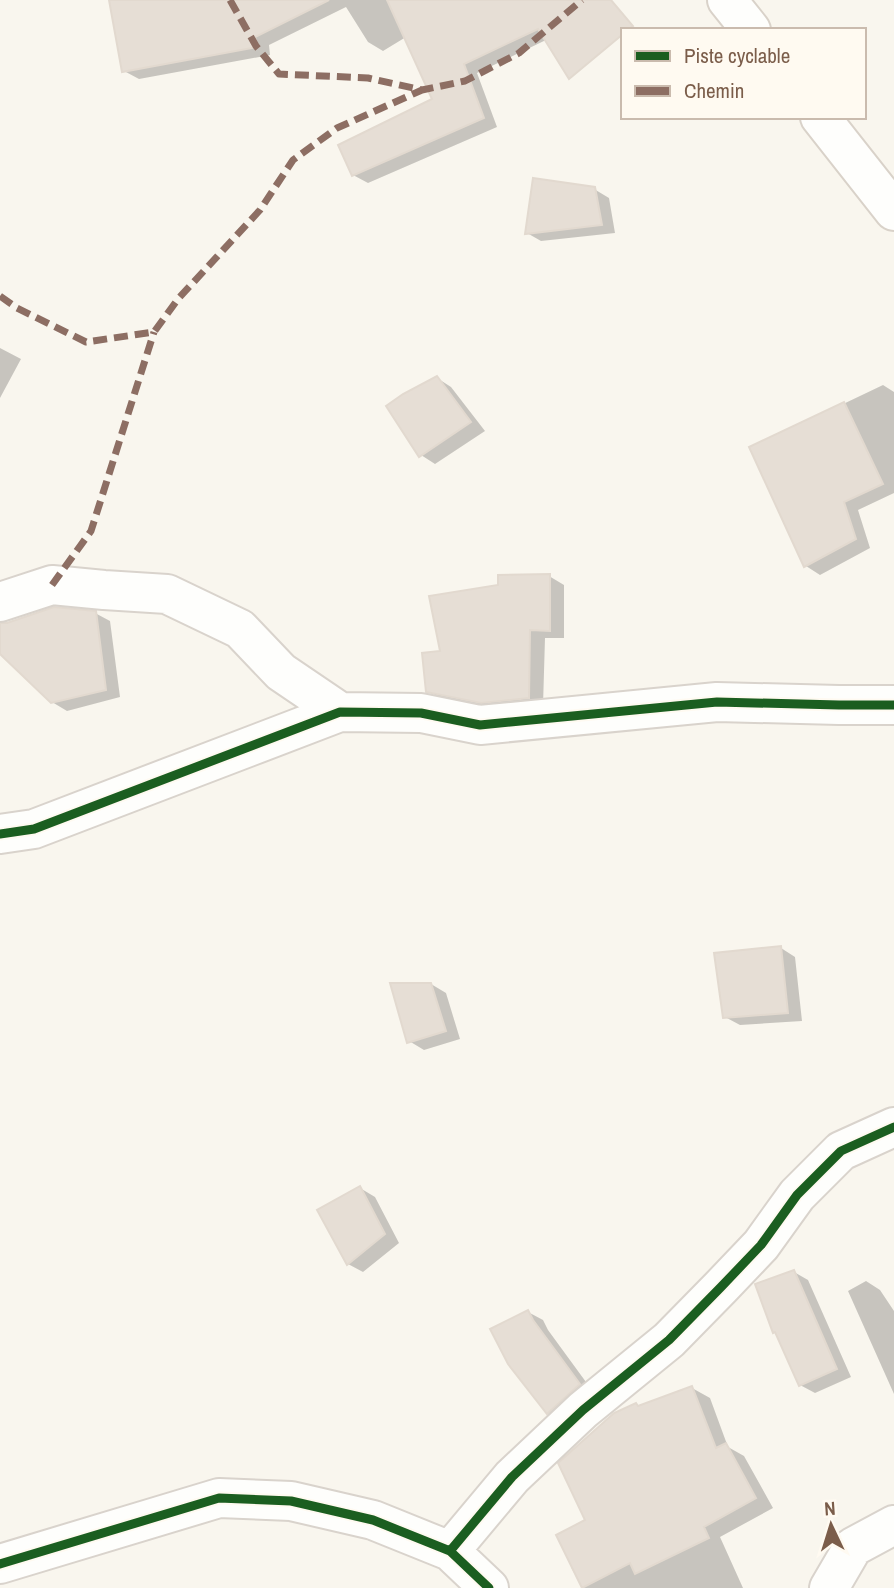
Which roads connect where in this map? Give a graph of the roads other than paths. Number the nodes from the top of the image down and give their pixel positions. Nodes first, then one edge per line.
1 (727, 0) edge
2 (749, 28) edge
3 (822, 119) edge
4 (894, 211) edge
5 (0, 602) edge
6 (894, 705) edge
7 (340, 712) junction
8 (0, 834) edge
9 (894, 1127) edge
10 (894, 1525) edge
11 (450, 1551) junction
12 (0, 1564) edge
13 (489, 1588) edge
14 (829, 1588) edge

1 - 2 street
3 - 4 street
5 - 7 street
6 - 7 street
7 - 8 street
9 - 11 street
10 - 14 street
11 - 12 street
11 - 13 street

